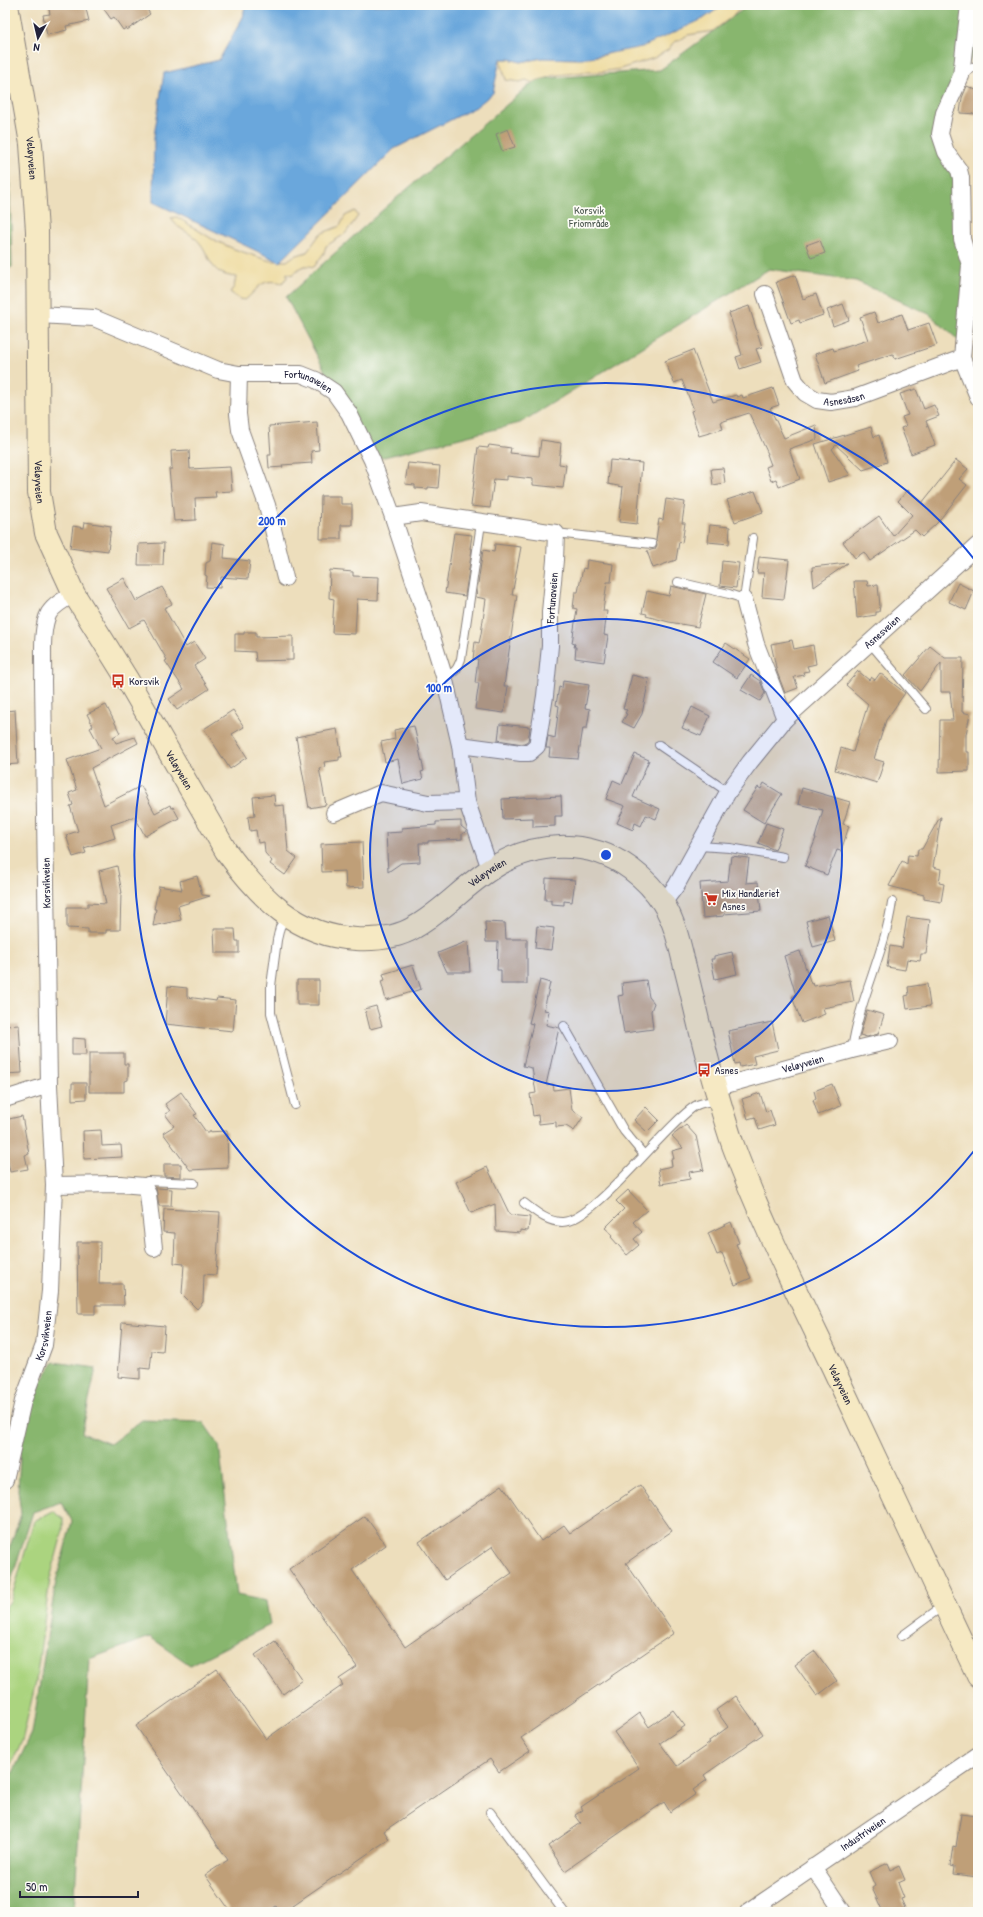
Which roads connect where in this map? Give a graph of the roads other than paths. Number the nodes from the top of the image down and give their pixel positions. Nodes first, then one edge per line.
1 (7, 5) edge
2 (969, 5) edge
3 (978, 64) edge
4 (961, 76) junction
5 (974, 261) edge
6 (765, 294) dead end
7 (38, 315) junction
8 (962, 358) junction
9 (239, 374) junction
10 (978, 397) edge
11 (393, 517) junction
12 (480, 522) junction
13 (556, 533) junction
14 (753, 538) dead end
15 (652, 544) dead end
16 (978, 545) edge
17 (285, 578) dead end
18 (678, 582) dead end
19 (74, 594) junction
20 (744, 599) junction
21 (870, 643) junction
22 (444, 676) junction
23 (926, 710) dead end
24 (785, 719) junction
25 (460, 745) junction
26 (659, 745) dead end
27 (728, 792) junction
28 (467, 802) junction
29 (334, 813) dead end
30 (699, 846) junction
31 (783, 857) dead end
32 (490, 869) junction
33 (892, 902) dead end
34 (663, 903) junction
35 (287, 916) junction
36 (564, 1026) dead end
37 (890, 1041) dead end
38 (852, 1050) junction
39 (49, 1085) junction
40 (717, 1094) junction
41 (5, 1099) edge
42 (295, 1105) dead end
43 (644, 1155) junction
44 (194, 1182) dead end
45 (54, 1185) junction
46 (144, 1186) junction
47 (524, 1203) dead end
48 (154, 1248) dead end
49 (5, 1480) edge
50 (944, 1604) junction
51 (902, 1636) dead end
52 (978, 1676) edge
53 (978, 1755) edge
54 (490, 1812) dead end
55 (813, 1867) junction
56 (564, 1912) edge
57 (748, 1912) edge
58 (843, 1912) edge

1 - 7 main road, Veløyveien
2 - 4 street
3 - 4 lane
4 - 5 street
5 - 8 street
6 - 8 street, Asnesåsen
7 - 9 street, Fortunaveien
7 - 19 main road, Veløyveien
8 - 10 street
9 - 11 street, Fortunaveien
9 - 17 street
11 - 12 street
11 - 22 street, Fortunaveien
12 - 13 street
12 - 22 lane
13 - 15 lane
13 - 25 street, Fortunaveien
14 - 20 lane
16 - 21 street, Asnesveien
18 - 20 lane
19 - 35 main road, Veløyveien
19 - 39 street, Korsvikveien
20 - 24 street
21 - 23 lane
21 - 24 street, Asnesveien
22 - 25 street, Fortunaveien
24 - 27 street, Asnesveien
25 - 28 street, Fortunaveien
26 - 27 lane
27 - 30 street, Asnesveien
28 - 29 street
28 - 32 street, Fortunaveien
30 - 31 lane
30 - 34 street, Asnesveien
32 - 34 main road, Veløyveien
32 - 35 main road, Veløyveien
33 - 38 lane
34 - 40 main road, Veløyveien
35 - 42 lane
36 - 43 lane
37 - 38 street, Veløyveien
38 - 40 street, Veløyveien
39 - 41 street
39 - 45 street, Korsvikveien
40 - 43 lane
40 - 50 main road, Veløyveien
43 - 47 lane
44 - 46 lane
45 - 46 street
45 - 49 street, Korsvikveien
46 - 48 street
50 - 51 lane
50 - 52 main road, Veløyveien
53 - 55 street, Industriveien
54 - 56 lane
55 - 57 street, Industriveien
55 - 58 street

